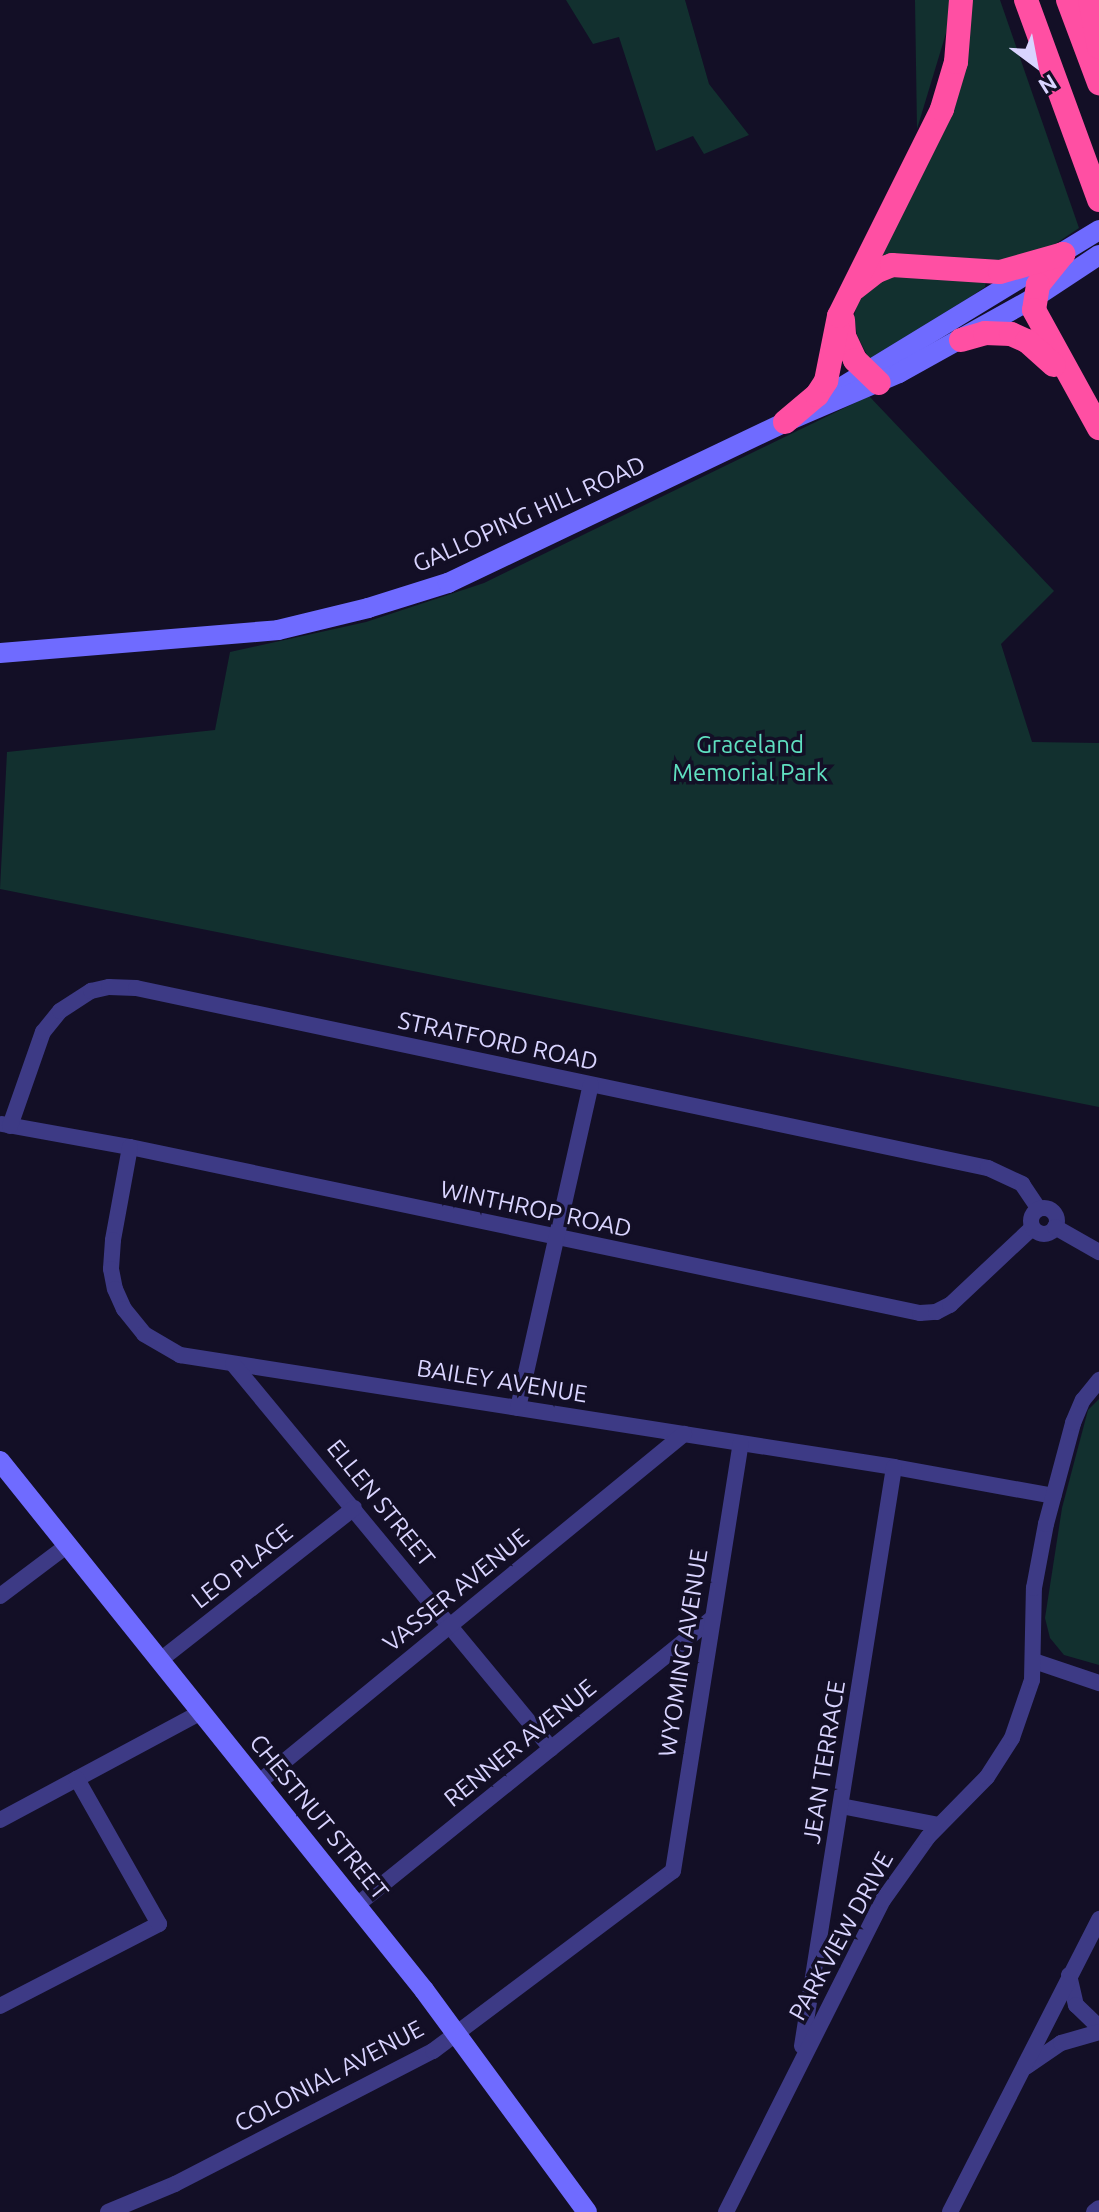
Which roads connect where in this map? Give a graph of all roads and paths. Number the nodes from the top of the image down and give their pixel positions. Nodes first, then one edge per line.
1 (961, 0) edge
2 (1026, 0) edge
3 (1068, 0) edge
4 (1090, 0) edge
5 (1099, 47) edge
6 (1099, 83) edge
7 (1099, 200) edge
8 (1099, 230) edge
9 (1099, 255) edge
10 (1066, 265) junction
11 (1034, 298) junction
12 (847, 299) junction
13 (961, 340) junction
14 (872, 378) junction
15 (1079, 397) junction
16 (785, 422) junction
17 (1099, 428) edge
18 (0, 653) edge
19 (591, 1085) junction
20 (5, 1125) edge
21 (130, 1147) junction
22 (1039, 1209) junction
23 (1055, 1227) junction
24 (1032, 1228) junction
25 (557, 1238) junction
26 (1099, 1252) edge
27 (233, 1364) junction
28 (1099, 1380) edge
29 (518, 1408) junction
30 (684, 1434) junction
31 (741, 1443) junction
32 (0, 1461) edge
33 (894, 1467) junction
34 (1053, 1496) junction
35 (354, 1508) junction
36 (68, 1545) junction
37 (0, 1596) edge
38 (713, 1618) junction
39 (450, 1625) junction
40 (159, 1661) junction
41 (1034, 1661) junction
42 (1099, 1683) edge
43 (201, 1712) junction
44 (551, 1748) junction
45 (77, 1779) junction
46 (258, 1783) junction
47 (841, 1806) junction
48 (0, 1820) edge
49 (939, 1825) junction
50 (673, 1871) joint
51 (357, 1905) junction
52 (1099, 1919) edge
53 (1069, 1975) junction
54 (0, 2006) edge
55 (1099, 2030) edge
56 (455, 2033) junction
57 (799, 2064) junction
58 (1015, 2078) junction
59 (1099, 2208) edge
60 (108, 2212) edge
61 (587, 2212) edge
62 (726, 2212) edge
63 (950, 2212) edge
64 (1094, 2212) edge

1 - 12 highway
2 - 7 highway
3 - 6 highway
4 - 5 highway
8 - 10 main road, GALLOPING HILL ROAD
9 - 10 main road, GALLOPING HILL ROAD
10 - 11 highway
10 - 12 highway
10 - 14 main road, GALLOPING HILL ROAD
11 - 13 main road, GALLOPING HILL ROAD
11 - 15 highway
12 - 14 highway
12 - 16 highway
13 - 14 main road, GALLOPING HILL ROAD
13 - 15 highway
14 - 16 main road, GALLOPING HILL ROAD
15 - 17 highway
16 - 18 main road, GALLOPING HILL ROAD
19 - 20 street, STRATFORD ROAD
19 - 22 street, STRATFORD ROAD
19 - 25 street
20 - 21 street, WINTHROP ROAD
21 - 25 street, WINTHROP ROAD
21 - 27 street, BAILEY AVENUE
22 - 23 street
22 - 24 street
23 - 24 street
23 - 26 street
24 - 25 street, WINTHROP ROAD
25 - 29 street
27 - 29 street, BAILEY AVENUE
27 - 35 street, ELLEN STREET
28 - 34 street, PARKVIEW DRIVE
29 - 30 street, BAILEY AVENUE
30 - 31 street, BAILEY AVENUE
30 - 39 street, VASSER AVENUE
31 - 33 street, BAILEY AVENUE
31 - 38 street, WYOMING AVENUE
32 - 36 main road, CHESTNUT STREET
33 - 34 street, BAILEY AVENUE
33 - 47 street, JEAN TERRACE
34 - 41 street, PARKVIEW DRIVE
35 - 39 street, ELLEN STREET
35 - 40 street, LEO PLACE
36 - 37 street
36 - 40 main road, CHESTNUT STREET
38 - 44 street, RENNER AVENUE
38 - 50 street, WYOMING AVENUE
39 - 44 street, ELLEN STREET
39 - 46 street, VASSER AVENUE
40 - 43 main road, CHESTNUT STREET
41 - 42 street
41 - 49 street, PARKVIEW DRIVE
43 - 45 street
43 - 46 main road, CHESTNUT STREET
44 - 51 street, RENNER AVENUE
45 - 48 street
45 - 54 street
46 - 51 main road, CHESTNUT STREET
47 - 49 street
47 - 57 street, JEAN TERRACE
49 - 57 street, PARKVIEW DRIVE
50 - 56 street, COLONIAL AVENUE
51 - 56 main road, CHESTNUT STREET
52 - 53 street
53 - 55 street
53 - 58 street
55 - 58 street
56 - 60 street, COLONIAL AVENUE
56 - 61 main road, CHESTNUT STREET
57 - 62 street, PARKVIEW DRIVE
58 - 63 street
59 - 64 street

